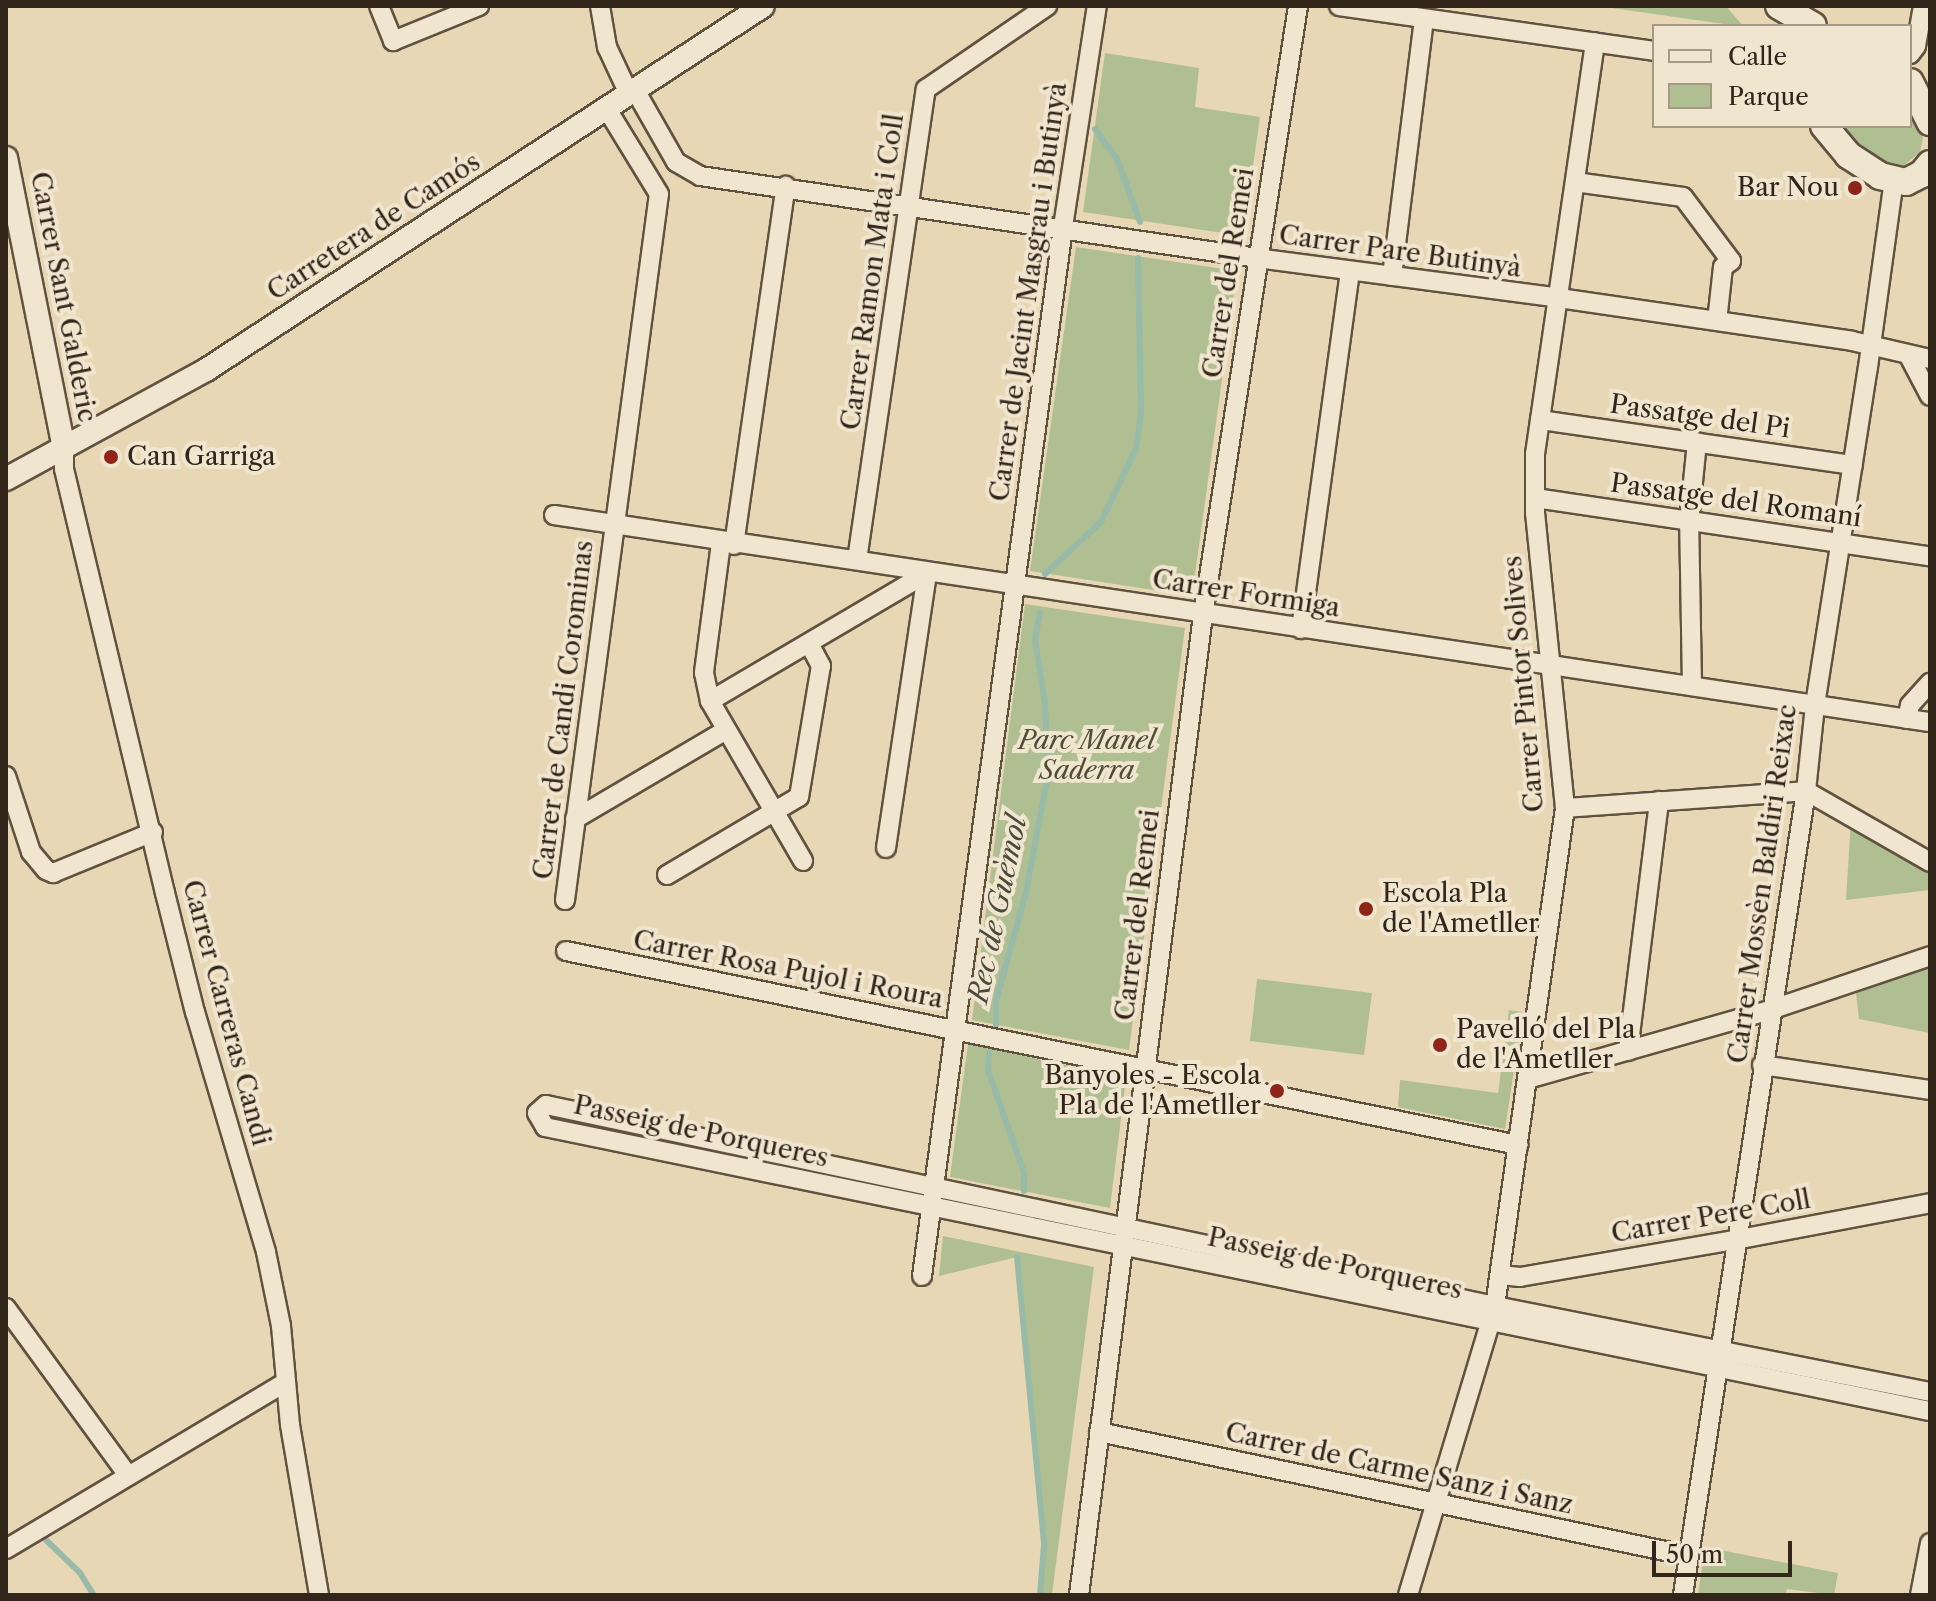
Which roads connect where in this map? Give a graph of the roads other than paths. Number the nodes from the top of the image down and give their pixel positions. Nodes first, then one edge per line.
1 (379, 6) edge
2 (479, 6) edge
3 (600, 6) edge
4 (763, 6) edge
5 (1047, 6) edge
6 (1097, 6) edge
7 (1298, 6) edge
8 (1339, 6) edge
9 (1923, 6) edge
10 (1784, 14) edge
11 (1424, 19) junction
12 (1808, 24) edge
13 (1595, 42) junction
14 (1652, 51) edge
15 (1912, 51) edge
16 (1912, 85) edge
17 (632, 92) junction
18 (607, 109) junction
19 (1928, 110) edge
20 (1826, 128) edge
21 (6, 158) edge
22 (676, 162) junction
23 (1930, 164) edge
24 (650, 180) junction
25 (1575, 182) junction
26 (8, 183) edge
27 (1910, 184) edge
28 (786, 186) junction
29 (908, 205) junction
30 (1063, 227) junction
31 (14, 240) edge
32 (1257, 258) junction
33 (1350, 271) junction
34 (1392, 276) junction
35 (1559, 298) junction
36 (1717, 321) junction
37 (1871, 346) junction
38 (1909, 356) junction
39 (1930, 359) edge
40 (1930, 396) edge
41 (1540, 420) junction
42 (1697, 442) junction
43 (64, 448) junction
44 (1853, 465) junction
45 (6, 479) edge
46 (1535, 498) junction
47 (554, 515) dead end
48 (1689, 522) junction
49 (614, 526) junction
50 (1841, 542) junction
51 (727, 544) junction
52 (1930, 556) edge
53 (857, 560) junction
54 (927, 573) junction
55 (1014, 586) junction
56 (1203, 615) junction
57 (1301, 629) junction
58 (810, 645) junction
59 (1552, 666) junction
60 (1930, 683) edge
61 (1692, 686) junction
62 (710, 701) junction
63 (1815, 705) junction
64 (1907, 719) junction
65 (1930, 722) edge
66 (726, 730) junction
67 (6, 776) edge
68 (1806, 791) junction
69 (1659, 801) junction
70 (1565, 808) junction
71 (775, 812) junction
72 (575, 819) junction
73 (153, 832) junction
74 (886, 848) dead end
75 (803, 861) dead end
76 (1930, 862) edge
77 (667, 875) dead end
78 (565, 900) dead end
79 (566, 951) dead end
80 (1930, 956) edge
81 (1770, 1010) junction
82 (954, 1029) junction
83 (1628, 1051) junction
84 (1762, 1065) junction
85 (1146, 1068) junction
86 (1528, 1079) junction
87 (1930, 1090) edge
88 (1518, 1145) junction
89 (931, 1197) junction
90 (1930, 1203) edge
91 (1126, 1228) junction
92 (1735, 1240) junction
93 (1124, 1247) junction
94 (1501, 1275) junction
95 (922, 1276) dead end
96 (6, 1308) edge
97 (1494, 1314) junction
98 (1720, 1350) junction
99 (1716, 1369) junction
100 (286, 1382) junction
101 (1930, 1392) edge
102 (1930, 1411) edge
103 (1099, 1432) junction
104 (128, 1475) junction
105 (1437, 1503) junction
106 (9, 1540) edge
107 (1930, 1543) edge
108 (1689, 1556) junction
109 (319, 1595) edge
110 (1079, 1595) edge
111 (1408, 1595) edge
112 (1683, 1595) edge
113 (1920, 1595) edge

1 - 2 street
3 - 17 street
4 - 17 street, Carretera de Camós
5 - 29 street, Carrer Ramon Mata i Coll
6 - 30 street, Carrer de Jacint Masgrau i Butinyà
7 - 32 street, Carrer del Remei
8 - 11 street
9 - 15 street
10 - 12 main road
11 - 13 street
11 - 34 street
13 - 14 street
13 - 25 street, Carrer Pintor Solives
16 - 19 main road
17 - 18 street, Carretera de Camós
17 - 22 street
18 - 24 street
18 - 43 street, Carretera de Camós
20 - 27 main road
21 - 26 street, Carrer Sant Galderic
22 - 24 street
22 - 28 street, Carrer Pare Butinyà
23 - 27 main road
24 - 49 street, Carrer de Candi Corominas
25 - 35 street, Carrer Pintor Solives
25 - 36 street
26 - 31 street, Carrer Sant Galderic
27 - 37 street, Carrer Mossèn Baldiri Reixac
28 - 29 street, Carrer Pare Butinyà
28 - 51 street
29 - 30 street, Carrer Pare Butinyà
29 - 53 street, Carrer Ramon Mata i Coll
30 - 32 street, Carrer Pare Butinyà
30 - 55 street, Carrer de Jacint Masgrau i Butinyà
31 - 43 street, Carrer Sant Galderic
32 - 33 street, Carrer Pare Butinyà
32 - 56 street, Carrer del Remei
33 - 34 street, Carrer Pare Butinyà
33 - 57 street
34 - 35 street, Carrer Pare Butinyà
35 - 36 street, Carrer Pare Butinyà
35 - 41 street, Carrer Pintor Solives
36 - 37 street, Carrer Pare Butinyà
37 - 38 street, Carrer Pare Butinyà
37 - 44 street, Carrer Mossèn Baldiri Reixac
38 - 39 street, Carrer Pare Butinyà
38 - 40 street
41 - 42 street, Passatge del Pi
41 - 46 street, Carrer Pintor Solives
42 - 44 street, Passatge del Pi
42 - 48 street
43 - 45 street, Carretera de Camós
43 - 73 street, Carrer Carreras Candi
44 - 50 street, Carrer Mossèn Baldiri Reixac
46 - 48 street, Passatge del Romaní
46 - 59 street, Carrer Pintor Solives
47 - 49 street, Carrer Formiga
48 - 50 street, Passatge del Romaní
48 - 61 street
49 - 51 street, Carrer Formiga
49 - 72 street, Carrer de Candi Corominas
50 - 52 street, Passatge del Romaní
50 - 63 street, Carrer Mossèn Baldiri Reixac
51 - 53 street, Carrer Formiga
51 - 62 street
53 - 54 street, Carrer Formiga
54 - 55 street, Carrer Formiga
54 - 58 street
54 - 74 street
55 - 56 street, Carrer Formiga
55 - 82 street, Carrer de Jacint Masgrau i Butinyà
56 - 57 street, Carrer Formiga
56 - 85 street, Carrer del Remei
57 - 59 street, Carrer Formiga
58 - 62 street
58 - 71 street
59 - 61 street, Carrer Formiga
59 - 70 street, Carrer Pintor Solives
60 - 64 street
61 - 63 street, Carrer Formiga
62 - 66 street
63 - 64 street, Carrer Formiga
63 - 68 street, Carrer Mossèn Baldiri Reixac
64 - 65 street, Carrer Formiga
66 - 71 street
66 - 72 street
67 - 73 street
68 - 69 street
68 - 76 street
68 - 81 street, Carrer Mossèn Baldiri Reixac
69 - 70 street
69 - 83 street
70 - 86 street, Carrer Pintor Solives
71 - 75 street
71 - 77 street
72 - 78 street, Carrer de Candi Corominas
73 - 100 street, Carrer Carreras Candi
79 - 82 street, Carrer Rosa Pujol i Roura
80 - 81 street
81 - 83 street
81 - 84 street, Carrer Mossèn Baldiri Reixac
82 - 85 street, Carrer Rosa Pujol i Roura
82 - 89 street, Carrer de Jacint Masgrau i Butinyà
83 - 86 street
84 - 87 street
84 - 92 street, Carrer Mossèn Baldiri Reixac
85 - 88 street, Carrer Rosa Pujol i Roura
85 - 91 street, Carrer del Remei
86 - 88 street, Carrer Pintor Solives
88 - 94 street, Carrer Pintor Solives
89 - 89 street, Passeig de Porqueres
89 - 91 street, Passeig de Porqueres
89 - 93 street, Passeig de Porqueres
89 - 95 street, Carrer de Jacint Masgrau i Butinyà
90 - 92 street, Carrer Pere Coll
91 - 93 street, Carrer del Remei
91 - 97 street, Passeig de Porqueres
92 - 94 street, Carrer Pere Coll
92 - 98 street, Carrer Mossèn Baldiri Reixac
93 - 97 street, Passeig de Porqueres
93 - 103 street, Carrer del Remei
94 - 97 street, Carrer Pintor Solives
96 - 104 street
97 - 98 street, Passeig de Porqueres
97 - 99 street, Passeig de Porqueres
97 - 105 street, Carrer Pintor Solives
98 - 99 street, Carrer Mossèn Baldiri Reixac
98 - 101 street, Passeig de Porqueres
99 - 102 street, Passeig de Porqueres
99 - 108 street, Carrer Mossèn Baldiri Reixac
100 - 104 street
100 - 109 street, Carrer Carreras Candi
103 - 105 street, Carrer de Carme Sanz i Sanz
103 - 110 street, Carrer del Remei
104 - 106 street
105 - 108 street, Carrer de Carme Sanz i Sanz
105 - 111 street, Carrer Pintor Solives
107 - 113 street
108 - 112 street, Carrer Mossèn Baldiri Reixac

